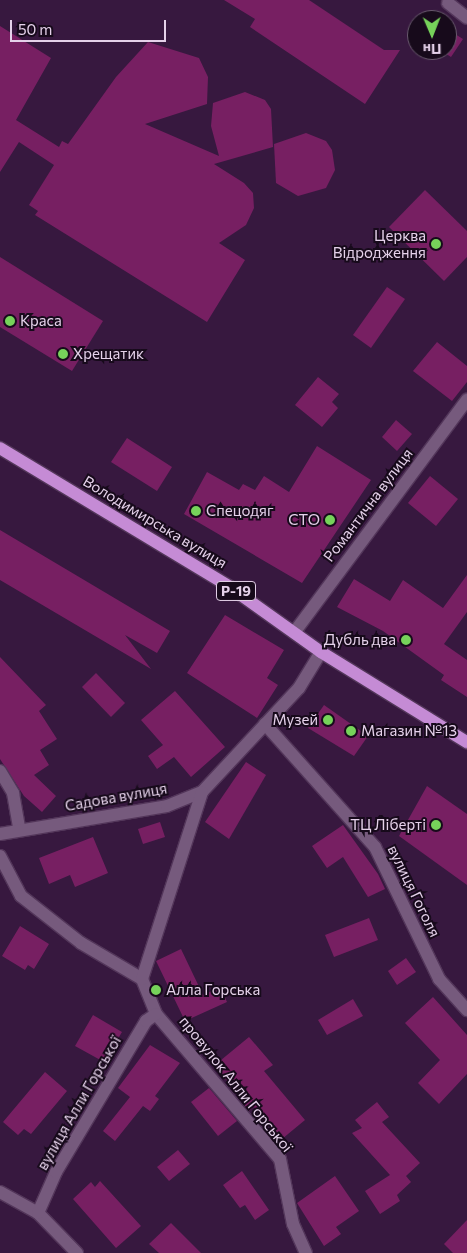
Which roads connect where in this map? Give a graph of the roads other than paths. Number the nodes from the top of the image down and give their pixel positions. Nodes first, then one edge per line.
1 (448, 3) dead end
2 (467, 18) edge
3 (467, 400) edge
4 (0, 448) edge
5 (296, 630) junction
6 (321, 652) junction
7 (265, 724) junction
8 (467, 742) edge
9 (0, 771) edge
10 (202, 792) junction
11 (19, 828) junction
12 (0, 834) edge
13 (0, 856) edge
14 (142, 979) junction
15 (467, 1010) edge
16 (156, 1014) junction
17 (0, 1192) edge
18 (38, 1212) junction
19 (77, 1253) edge
20 (306, 1253) edge

1 - 2 street
3 - 5 street, Романтична вулиця
4 - 5 main road, Володимирська вулиця / Р-19
5 - 6 main road, Володимирська вулиця / Р-19
6 - 7 street, Садова вулиця
6 - 8 main road, Володимирська вулиця / Р-19
7 - 10 street, Садова вулиця
7 - 15 street, вулиця Гоголя
9 - 11 street
10 - 11 street, Садова вулиця
10 - 14 street
11 - 12 street, Садова вулиця
13 - 14 street
14 - 16 street, провулок Алли Горської
16 - 18 street, вулиця Алли Горської
16 - 20 street, провулок Алли Горської
17 - 18 street
18 - 19 street

